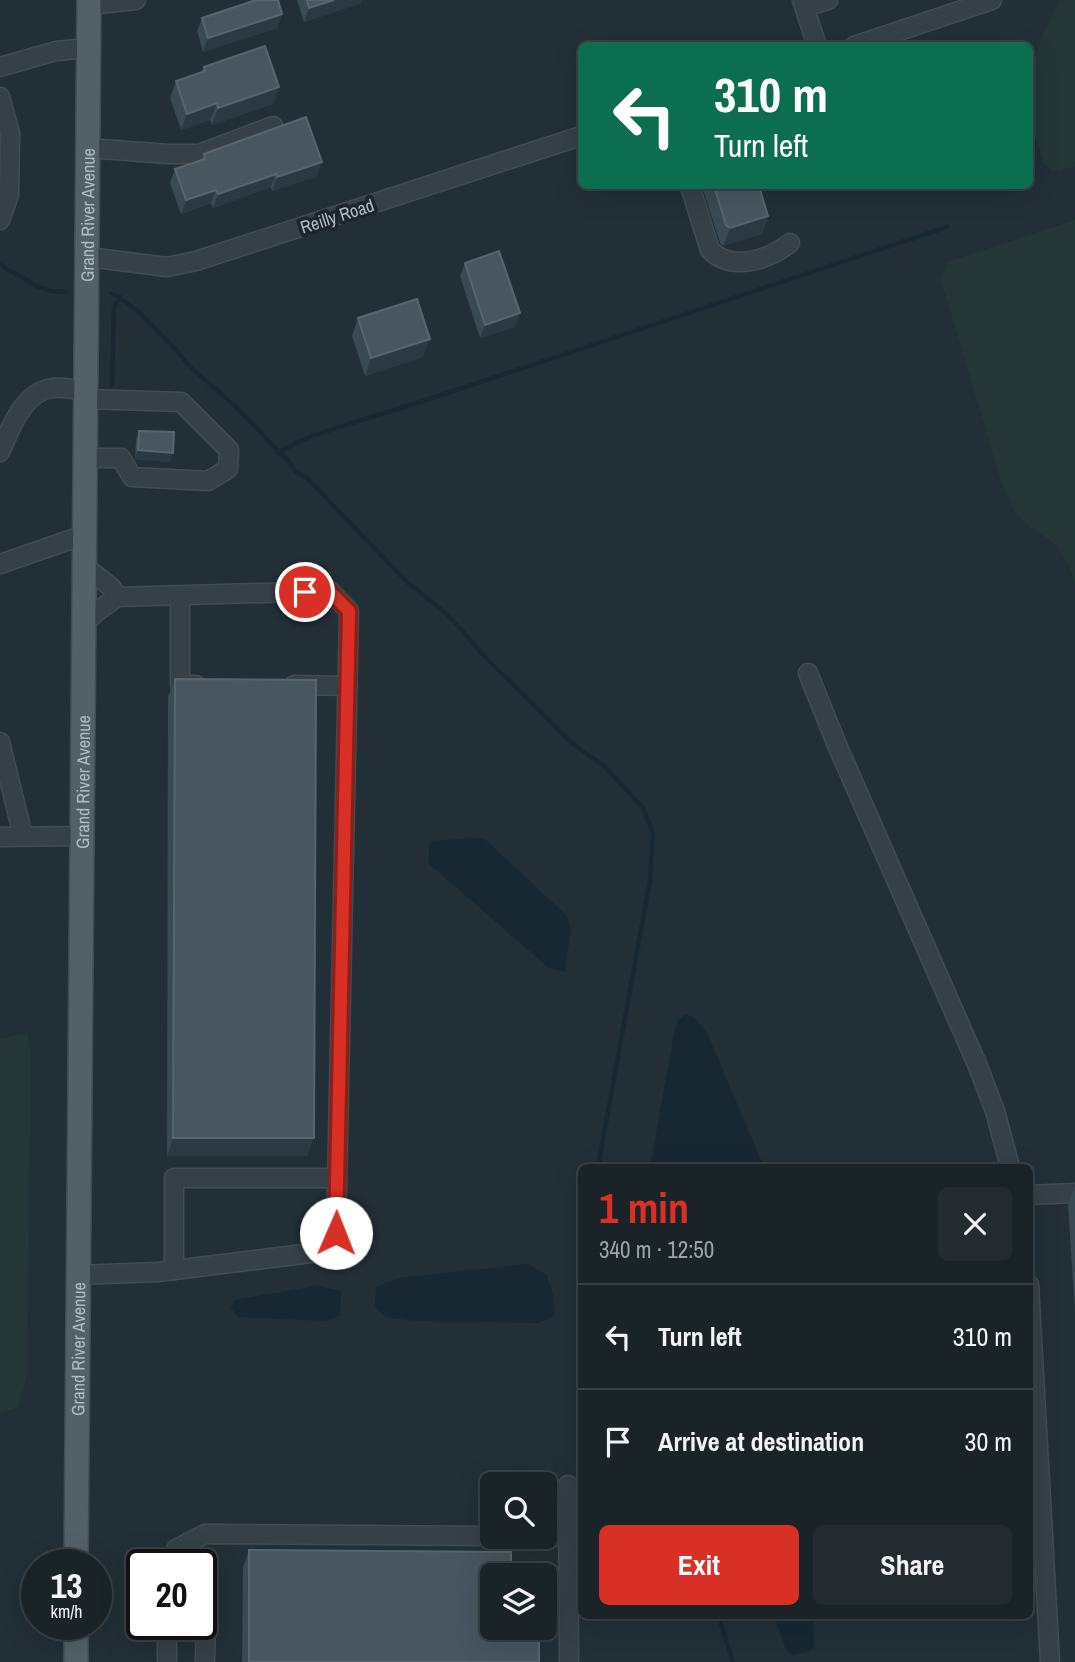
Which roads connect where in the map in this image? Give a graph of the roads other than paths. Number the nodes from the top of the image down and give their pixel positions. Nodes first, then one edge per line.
1 (136, 0) edge
2 (828, 0) edge
3 (992, 0) edge
4 (89, 3) edge
5 (803, 4) edge
6 (962, 5) edge
7 (816, 42) edge
8 (865, 42) edge
9 (88, 48) junction
10 (0, 67) edge
11 (0, 100) edge
12 (273, 126) edge
13 (578, 137) edge
14 (88, 148) junction
15 (5, 158) edge
16 (691, 189) edge
17 (0, 220) edge
18 (790, 243) dead end
19 (88, 257) junction
20 (86, 395) junction
21 (0, 452) edge
22 (85, 458) junction
23 (84, 535) junction
24 (0, 564) edge
25 (83, 565) junction
26 (180, 596) junction
27 (117, 597) junction
28 (83, 625) junction
29 (808, 673) dead end
30 (208, 685) edge
31 (278, 685) edge
32 (348, 686) junction
33 (0, 742) edge
34 (5, 781) edge
35 (23, 836) junction
36 (82, 836) junction
37 (0, 837) edge
38 (1009, 1164) edge
39 (337, 1178) junction
40 (1075, 1193) edge
41 (1033, 1195) edge
42 (174, 1270) junction
43 (78, 1275) junction
44 (1033, 1357) edge
45 (568, 1485) dead end
46 (480, 1536) edge
47 (557, 1537) edge
48 (569, 1537) junction
49 (76, 1549) edge
50 (176, 1549) edge
51 (76, 1640) edge
52 (167, 1640) edge
53 (206, 1640) edge
54 (76, 1662) edge
55 (167, 1662) edge
56 (205, 1662) edge
57 (569, 1662) edge
58 (1050, 1662) edge

1 - 4 street
2 - 5 street
3 - 6 street
4 - 9 main road, Grand River Avenue
5 - 7 street
6 - 8 street
9 - 10 street
9 - 14 main road, Grand River Avenue
11 - 15 street
12 - 14 street
13 - 19 street, Reilly Road
14 - 19 main road, Grand River Avenue
15 - 17 street
16 - 18 street
19 - 20 main road, Grand River Avenue
20 - 21 street
20 - 22 main road, Grand River Avenue
20 - 22 street
22 - 23 main road, Grand River Avenue
23 - 24 street
23 - 25 main road, Grand River Avenue
25 - 27 street
25 - 28 main road, Grand River Avenue
26 - 27 street
26 - 30 street
26 - 32 street
27 - 28 street
28 - 36 main road, Grand River Avenue
29 - 38 street
31 - 32 street
32 - 39 street
33 - 34 street
34 - 35 street
35 - 36 street
35 - 37 street
36 - 43 main road, Grand River Avenue
39 - 42 street
39 - 42 street
40 - 41 street
42 - 43 street
43 - 49 main road, Grand River Avenue
44 - 58 street
45 - 48 street
46 - 50 street
47 - 48 street
48 - 57 street
51 - 54 main road
52 - 55 street
53 - 56 street

